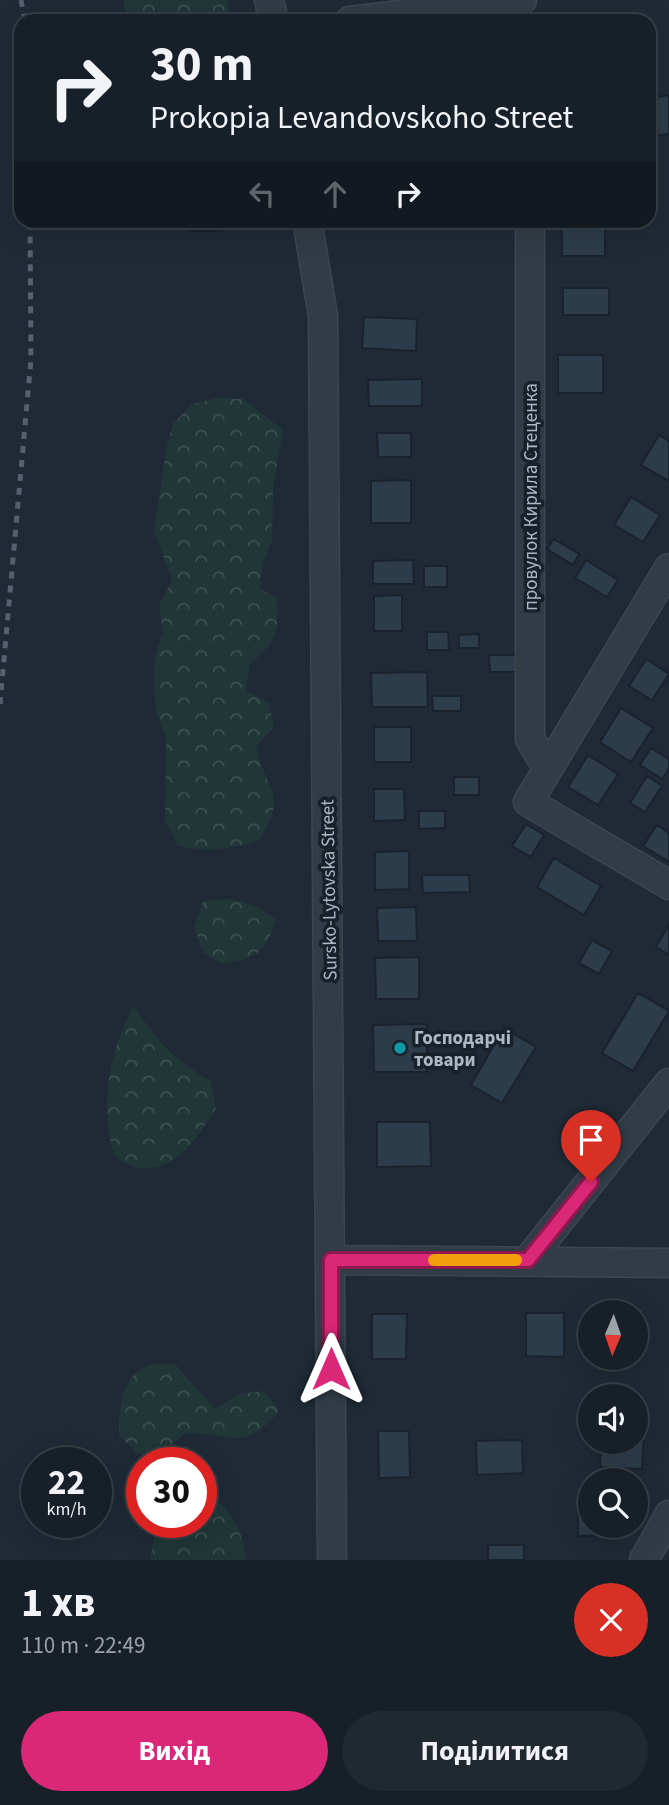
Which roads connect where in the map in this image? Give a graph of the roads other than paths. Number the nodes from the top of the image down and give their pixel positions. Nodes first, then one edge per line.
1 (522, 0) edge
2 (407, 14) edge
3 (308, 228) edge
4 (530, 228) edge
5 (669, 568) edge
6 (548, 769) junction
7 (669, 885) edge
8 (669, 1083) edge
9 (331, 1260) junction
10 (528, 1260) junction
11 (669, 1264) edge
12 (669, 1516) edge
13 (332, 1560) edge
14 (644, 1560) edge

1 - 2 street
3 - 9 street, Sursko-Lytovska Street
4 - 6 street, провулок Кирила Стеценка
5 - 6 street
6 - 7 street
8 - 10 street
9 - 10 street
9 - 13 street, Sursko-Lytovska Street
10 - 11 street
12 - 14 street

